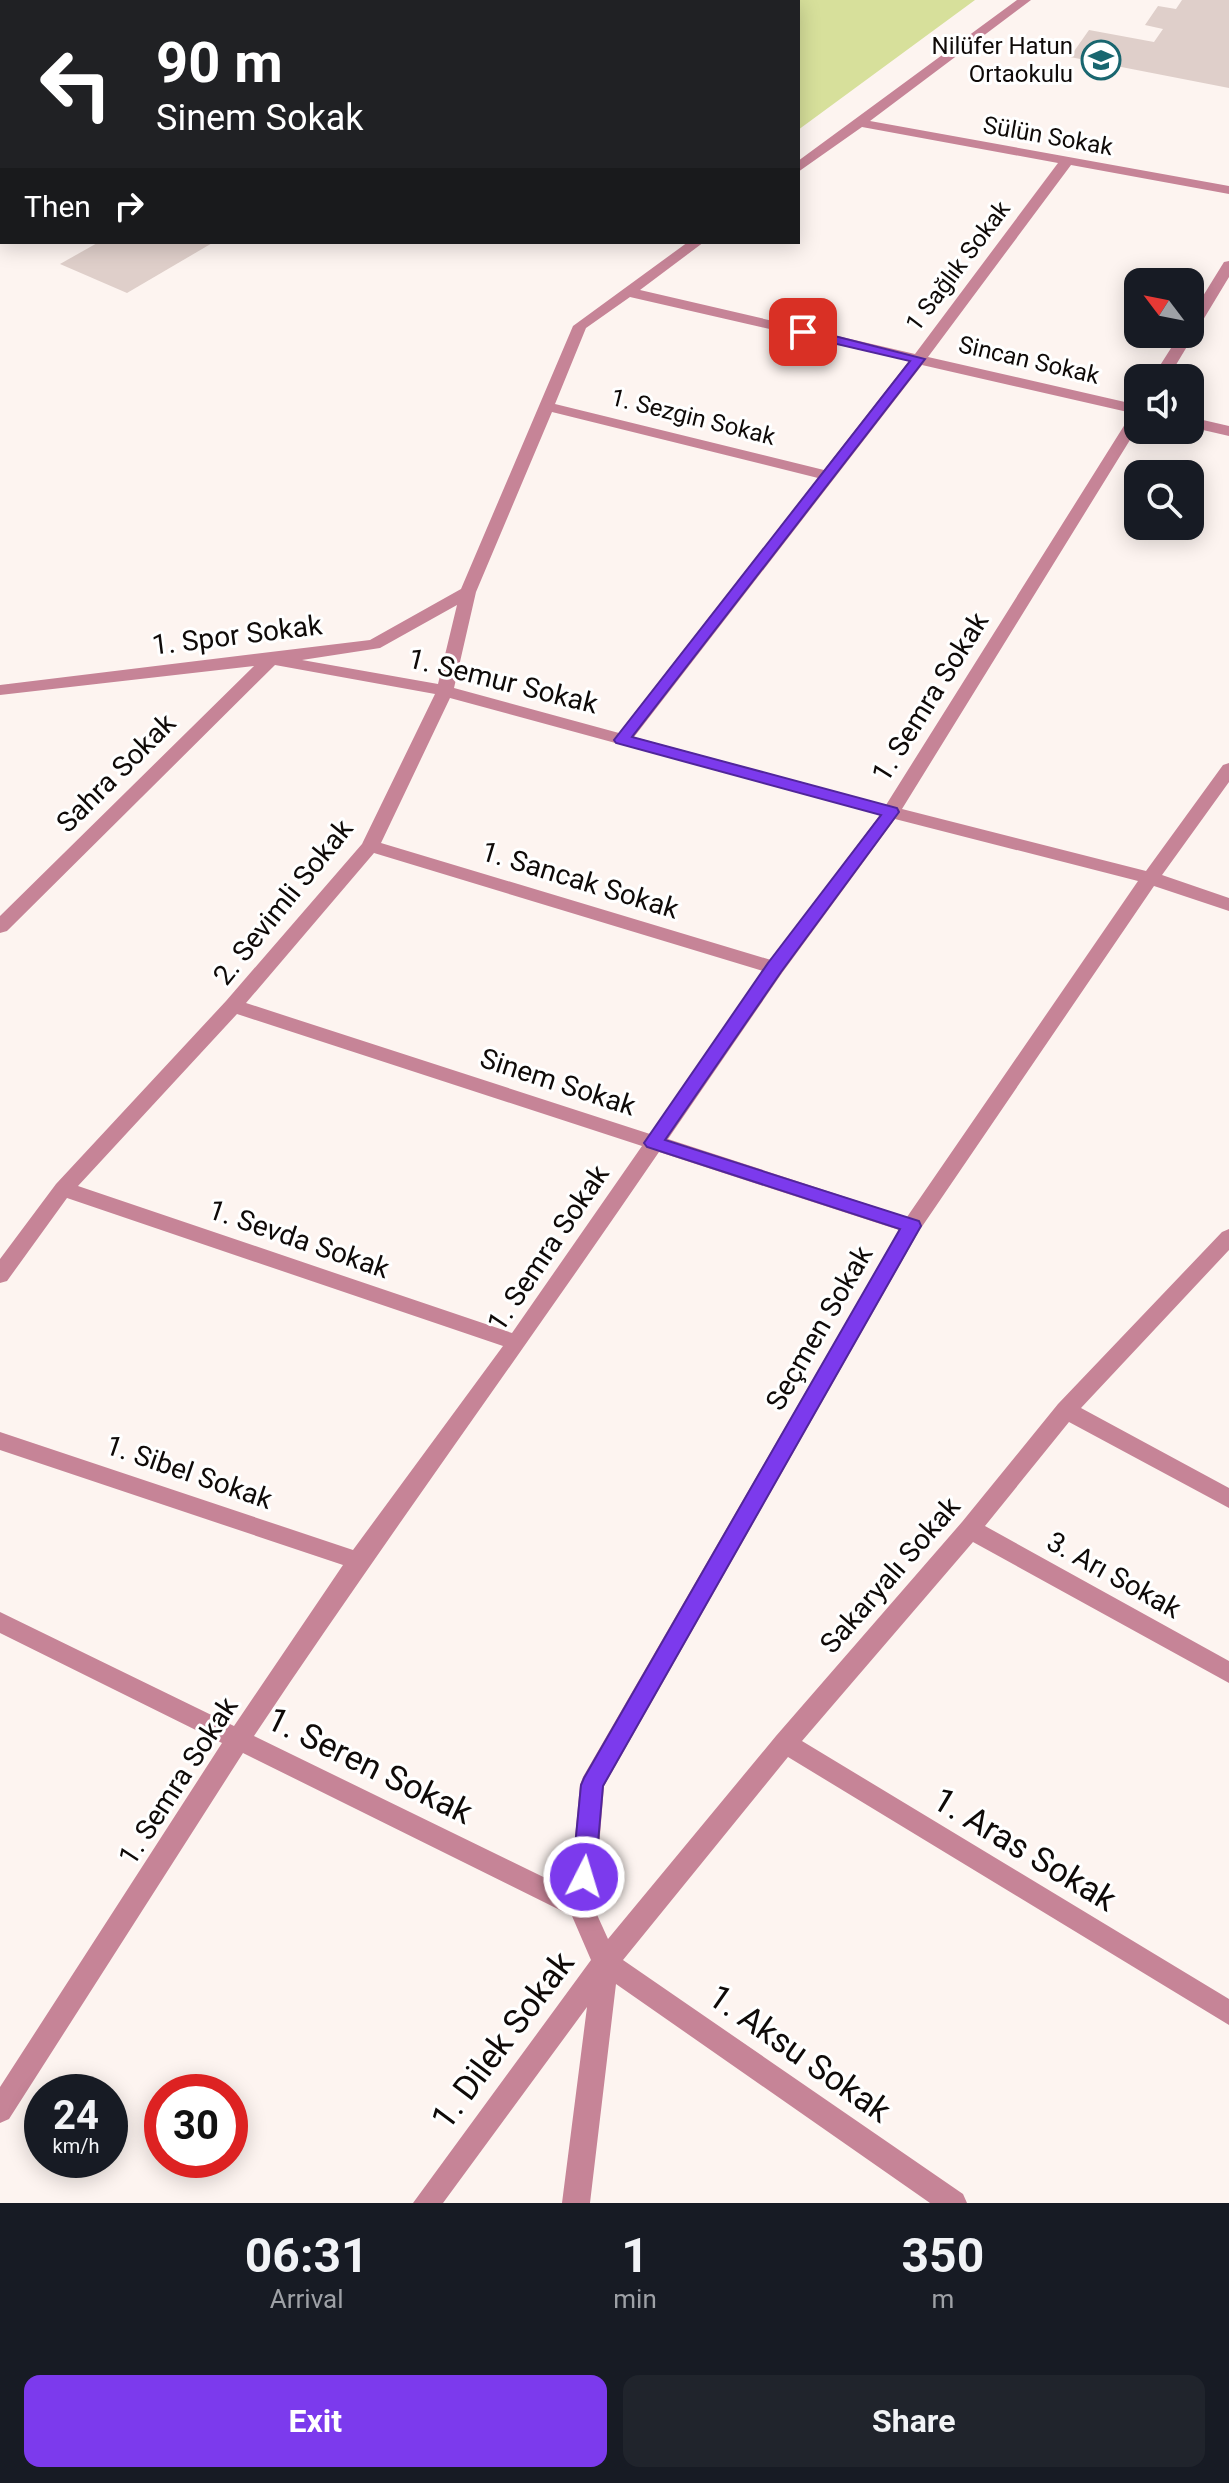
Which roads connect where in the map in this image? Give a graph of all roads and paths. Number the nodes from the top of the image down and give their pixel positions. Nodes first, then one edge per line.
1 (1025, 0) edge
2 (860, 123) junction
3 (1066, 162) junction
4 (800, 167) edge
5 (1229, 190) edge
6 (694, 244) edge
7 (1229, 265) edge
8 (629, 292) junction
9 (1204, 306) edge
10 (919, 359) junction
11 (546, 406) junction
12 (1124, 409) edge
13 (1204, 425) edge
14 (1229, 431) edge
15 (1124, 435) edge
16 (828, 476) junction
17 (468, 592) junction
18 (271, 659) junction
19 (0, 690) edge
20 (445, 691) junction
21 (622, 740) junction
22 (1229, 769) edge
23 (891, 812) junction
24 (370, 846) junction
25 (1150, 878) junction
26 (1229, 905) edge
27 (0, 927) edge
28 (775, 968) junction
29 (233, 1006) junction
30 (654, 1143) junction
31 (63, 1189) junction
32 (912, 1226) junction
33 (1229, 1237) edge
34 (0, 1275) edge
35 (517, 1343) junction
36 (1066, 1410) junction
37 (0, 1441) edge
38 (1229, 1499) edge
39 (970, 1529) junction
40 (358, 1561) junction
41 (0, 1622) edge
42 (1229, 1673) edge
43 (239, 1738) junction
44 (785, 1743) junction
45 (581, 1908) junction
46 (605, 1962) junction
47 (1229, 2013) edge
48 (0, 2110) edge
49 (427, 2203) edge
50 (576, 2203) edge
51 (953, 2203) edge

1 - 2 street
2 - 3 street, Sülün Sokak
2 - 4 street
3 - 5 street, Sülün Sokak
3 - 10 street, 1 Sağlık Sokak
6 - 8 street, 2. Sevimli Sokak
7 - 9 street
8 - 10 street, Sincan Sokak
8 - 11 street, 2. Sevimli Sokak
10 - 12 street, Sincan Sokak
10 - 16 street, 1 Sağlık Sokak
11 - 16 street, 1. Sezgin Sokak
11 - 17 street, 2. Sevimli Sokak
13 - 14 street
15 - 23 street, 1. Semra Sokak
16 - 21 street, 1 Sağlık Sokak
17 - 18 street, 1. Spor Sokak
17 - 20 street, 2. Sevimli Sokak
18 - 19 street, 1. Spor Sokak
18 - 20 street, 1. Semur Sokak
18 - 27 street, Sahra Sokak
20 - 21 street, 1. Semur Sokak
20 - 24 street, 2. Sevimli Sokak
21 - 23 street, 1. Semur Sokak
22 - 25 street, Seçmen Sokak
23 - 25 street, 1. Semur Sokak
23 - 28 street, 1. Semra Sokak
24 - 28 street, 1. Sancak Sokak
24 - 29 street, 2. Sevimli Sokak
25 - 26 street, 1. Semur Sokak
25 - 32 street, Seçmen Sokak
28 - 30 street, 1. Semra Sokak
29 - 30 street, Sinem Sokak
29 - 31 street, 2. Sevimli Sokak
30 - 32 street, Sinem Sokak
30 - 35 street, 1. Semra Sokak
31 - 34 street, 2. Sevimli Sokak
31 - 35 street, 1. Sevda Sokak
32 - 45 street, Seçmen Sokak
33 - 36 street, Sakaryalı Sokak
35 - 40 street, 1. Semra Sokak
36 - 38 street
36 - 39 street, Sakaryalı Sokak
37 - 40 street, 1. Sibel Sokak
39 - 42 street, 3. Arı Sokak
39 - 44 street, Sakaryalı Sokak
40 - 43 street, 1. Semra Sokak
41 - 43 street, 1. Seren Sokak
43 - 45 street, 1. Seren Sokak
43 - 48 street, 1. Semra Sokak
44 - 46 street, Sakaryalı Sokak
44 - 47 street, 1. Aras Sokak
45 - 46 street, Seçmen Sokak
46 - 49 street, 1. Dilek Sokak
46 - 50 street, 1. Dilek Sokak
46 - 51 street, 1. Aksu Sokak

